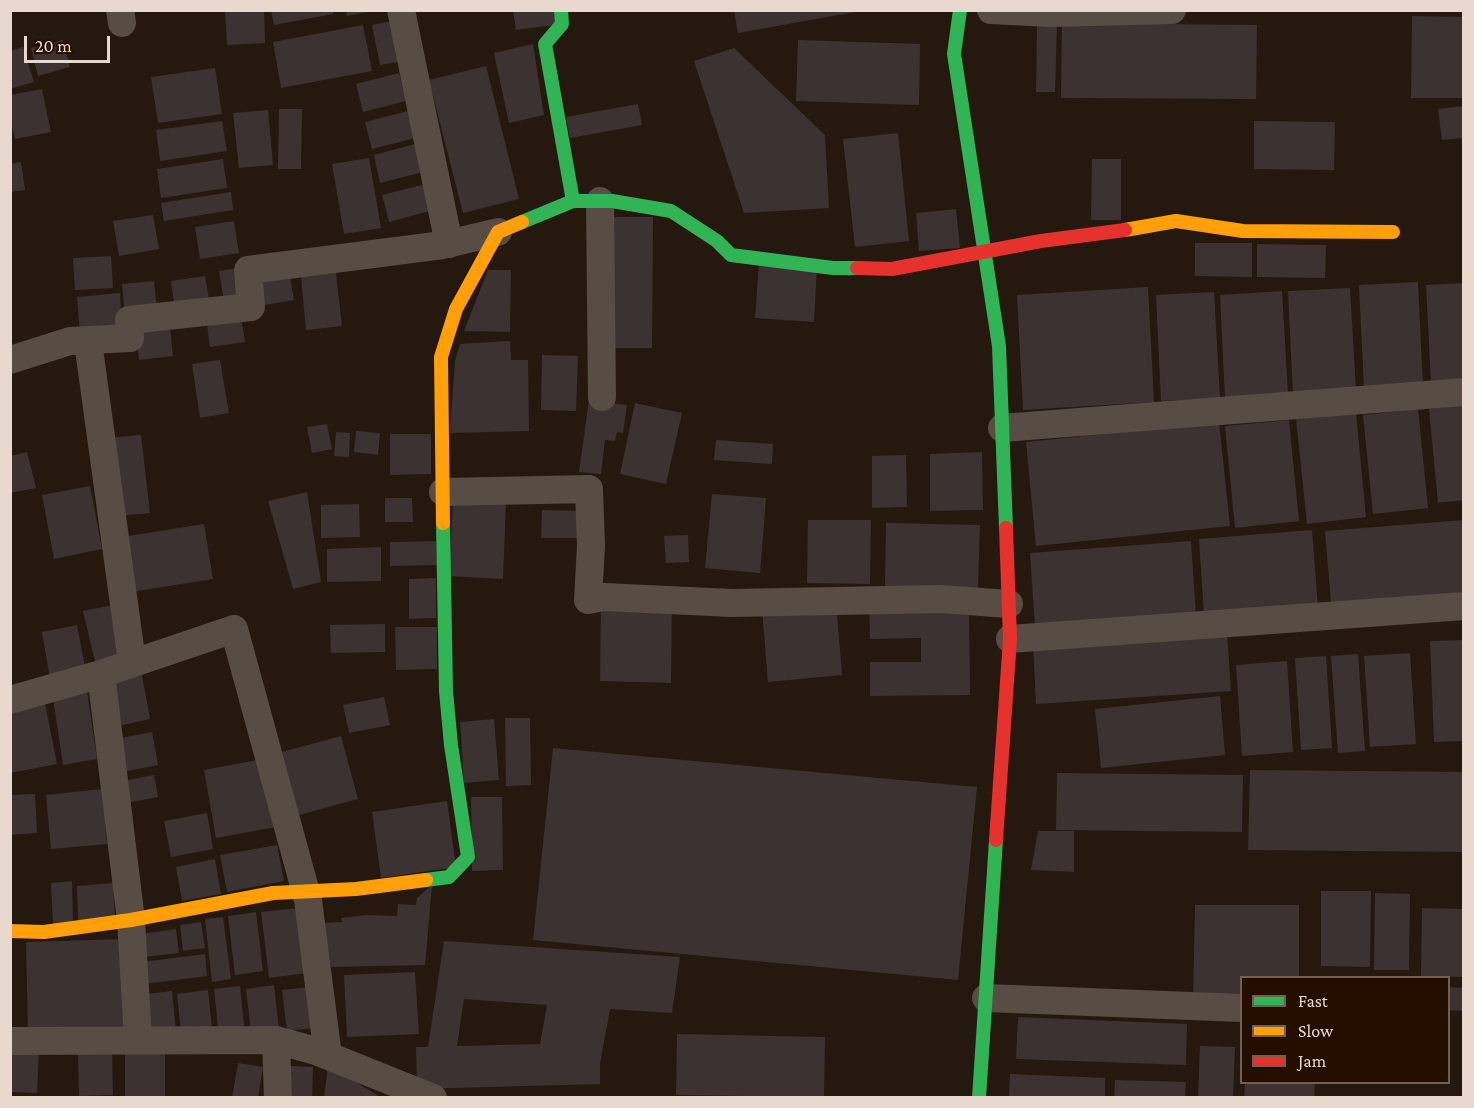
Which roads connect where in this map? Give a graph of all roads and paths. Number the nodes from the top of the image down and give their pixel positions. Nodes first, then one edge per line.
1 (400, 10) edge
2 (561, 10) edge
3 (960, 10) edge
4 (991, 10) edge
5 (1172, 10) edge
6 (586, 201) junction
7 (498, 232) junction
8 (1393, 232) dead end
9 (449, 244) junction
10 (984, 251) junction
11 (88, 342) junction
12 (10, 360) edge
13 (1464, 392) edge
14 (602, 397) dead end
15 (1002, 428) junction
16 (443, 492) junction
17 (1009, 604) junction
18 (1464, 606) edge
19 (1010, 639) junction
20 (132, 662) junction
21 (101, 674) junction
22 (10, 700) edge
23 (305, 890) junction
24 (131, 920) junction
25 (10, 931) edge
26 (986, 998) junction
27 (1240, 1008) edge
28 (138, 1040) junction
29 (276, 1040) junction
30 (10, 1041) edge
31 (328, 1056) junction
32 (433, 1097) edge
33 (278, 1098) edge
34 (440, 1098) edge
35 (979, 1098) edge

1 - 9 street
2 - 6 street
3 - 10 street
4 - 5 street
6 - 7 street
6 - 10 street
6 - 14 street
7 - 9 street
7 - 16 street
8 - 10 street
9 - 11 street
10 - 15 street
11 - 12 street
11 - 20 street
13 - 15 street
15 - 17 street
16 - 17 street
16 - 23 street
17 - 19 street
18 - 19 street
19 - 26 street
20 - 21 street
20 - 23 street
21 - 22 street
21 - 24 street
23 - 24 street
23 - 31 street
24 - 25 street
24 - 28 street
26 - 27 street
26 - 35 street
28 - 29 street
28 - 30 street
29 - 31 street
29 - 33 street
31 - 32 street
32 - 34 street

